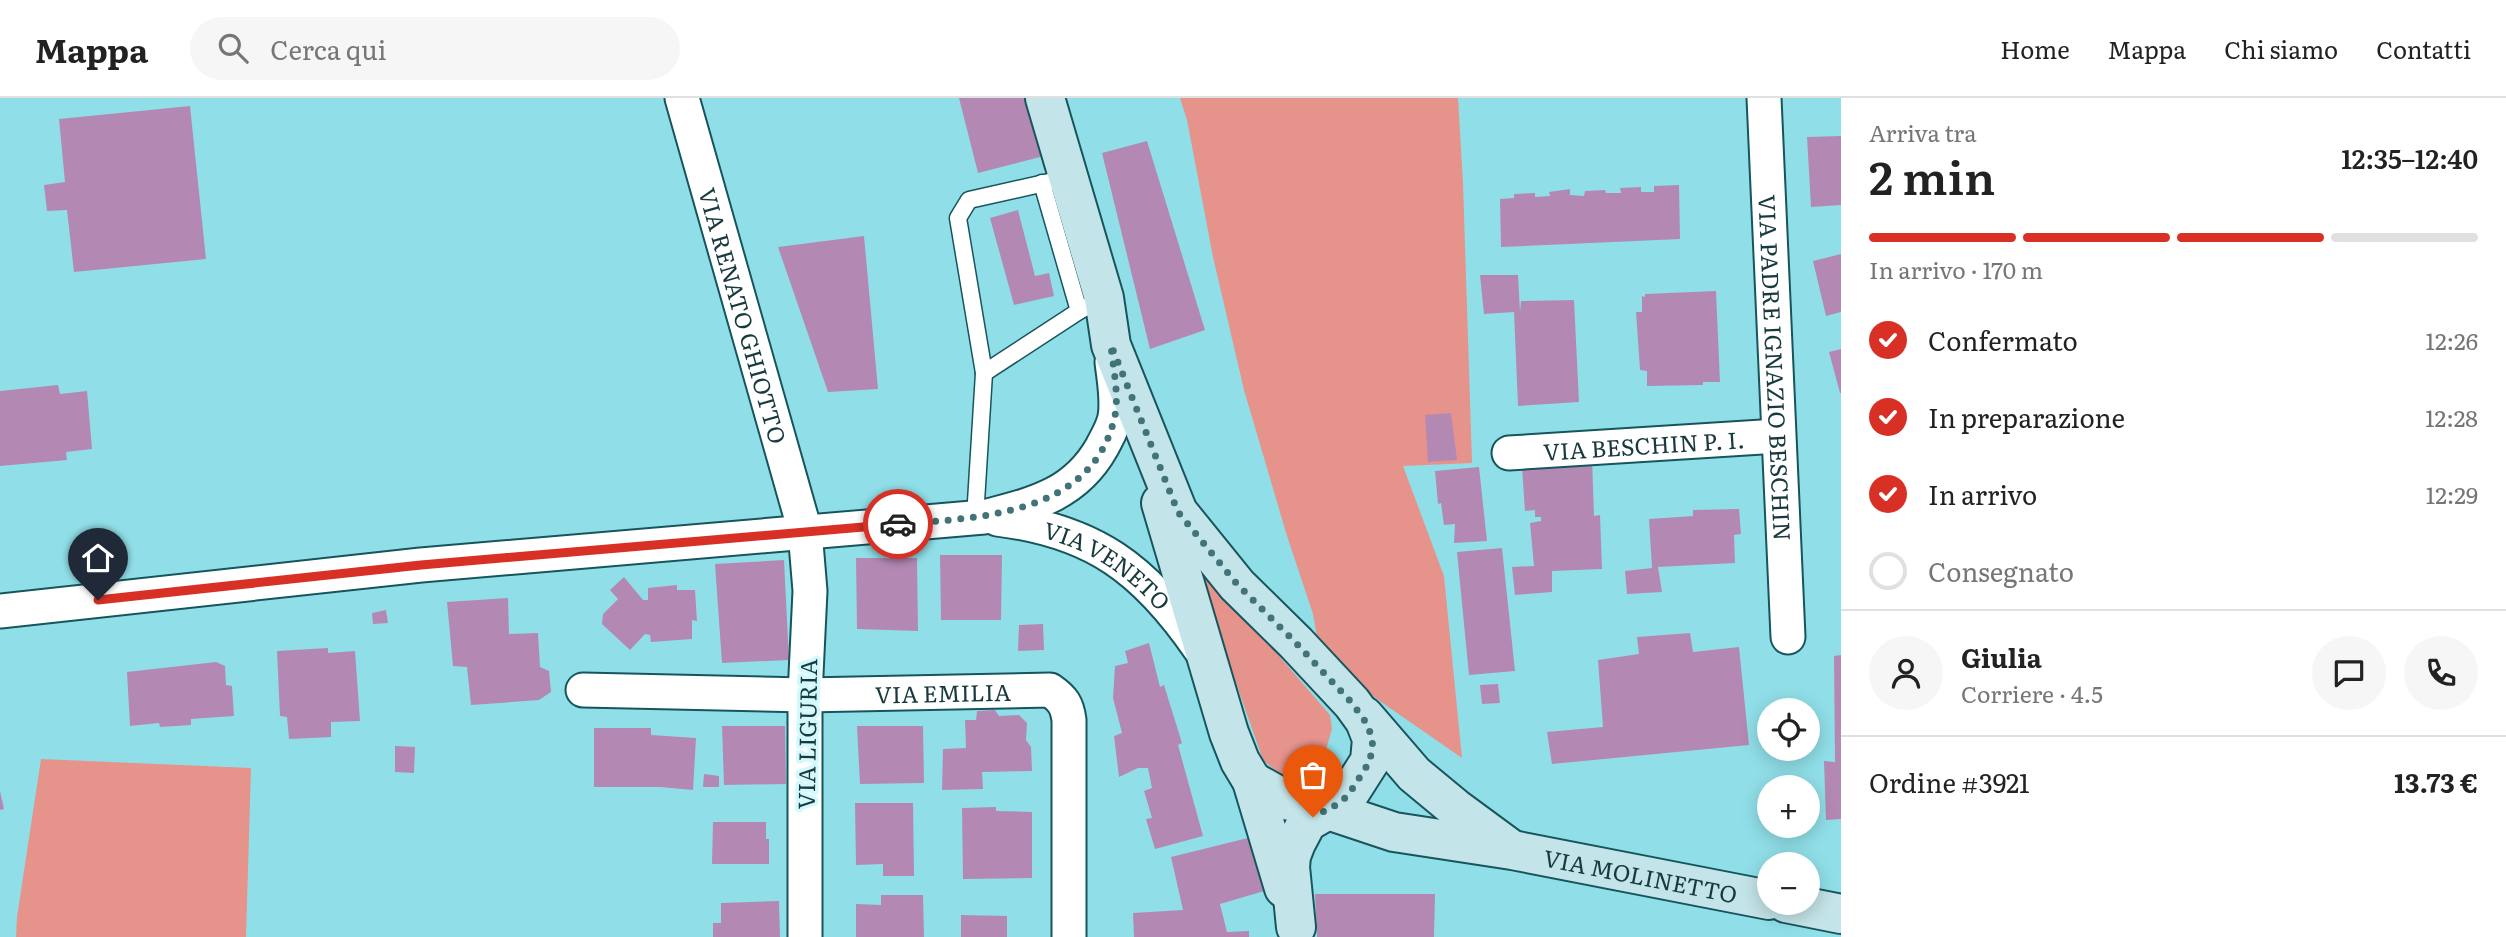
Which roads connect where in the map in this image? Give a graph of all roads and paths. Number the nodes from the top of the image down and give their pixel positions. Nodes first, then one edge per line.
1 (682, 98) edge
2 (1045, 98) edge
3 (1764, 98) edge
4 (1054, 181) junction
5 (1092, 304) junction
6 (1118, 362) junction
7 (984, 373) junction
8 (1778, 436) junction
9 (1508, 453) dead end
10 (980, 518) junction
11 (805, 531) junction
12 (0, 611) edge
13 (1788, 637) dead end
14 (1205, 657) junction
15 (583, 690) dead end
16 (805, 695) junction
17 (1352, 703) junction
18 (1251, 781) junction
19 (1328, 810) junction
20 (1512, 850) junction
21 (1757, 898) edge
22 (1820, 910) edge
23 (1841, 914) edge
24 (1298, 932) edge
25 (805, 937) edge
26 (1069, 937) edge

1 - 11 street, VIA RENATO GHIOTTO
2 - 4 main road
3 - 8 street, VIA PADRE IGNAZIO BESCHIN
4 - 5 main road
4 - 7 lane
5 - 6 main road
5 - 7 lane
6 - 10 street, VIA VENETO
6 - 14 main road
6 - 17 main road
7 - 10 lane
8 - 9 street, VIA BESCHIN P. I.
8 - 13 street, VIA PADRE IGNAZIO BESCHIN
10 - 11 street, VIA VENETO
10 - 14 street, VIA VENETO
11 - 12 street, VIA VENETO
11 - 16 street, VIA LIGURIA
14 - 18 main road
15 - 16 street, VIA EMILIA
16 - 25 street, VIA LIGURIA
16 - 26 street, VIA EMILIA
17 - 19 main road
17 - 20 main road, VIA MOLINETTO
18 - 19 main road, VIA MOLINETTO
18 - 24 main road
19 - 20 main road, VIA MOLINETTO
19 - 24 main road
20 - 21 main road, VIA MOLINETTO
22 - 23 main road

